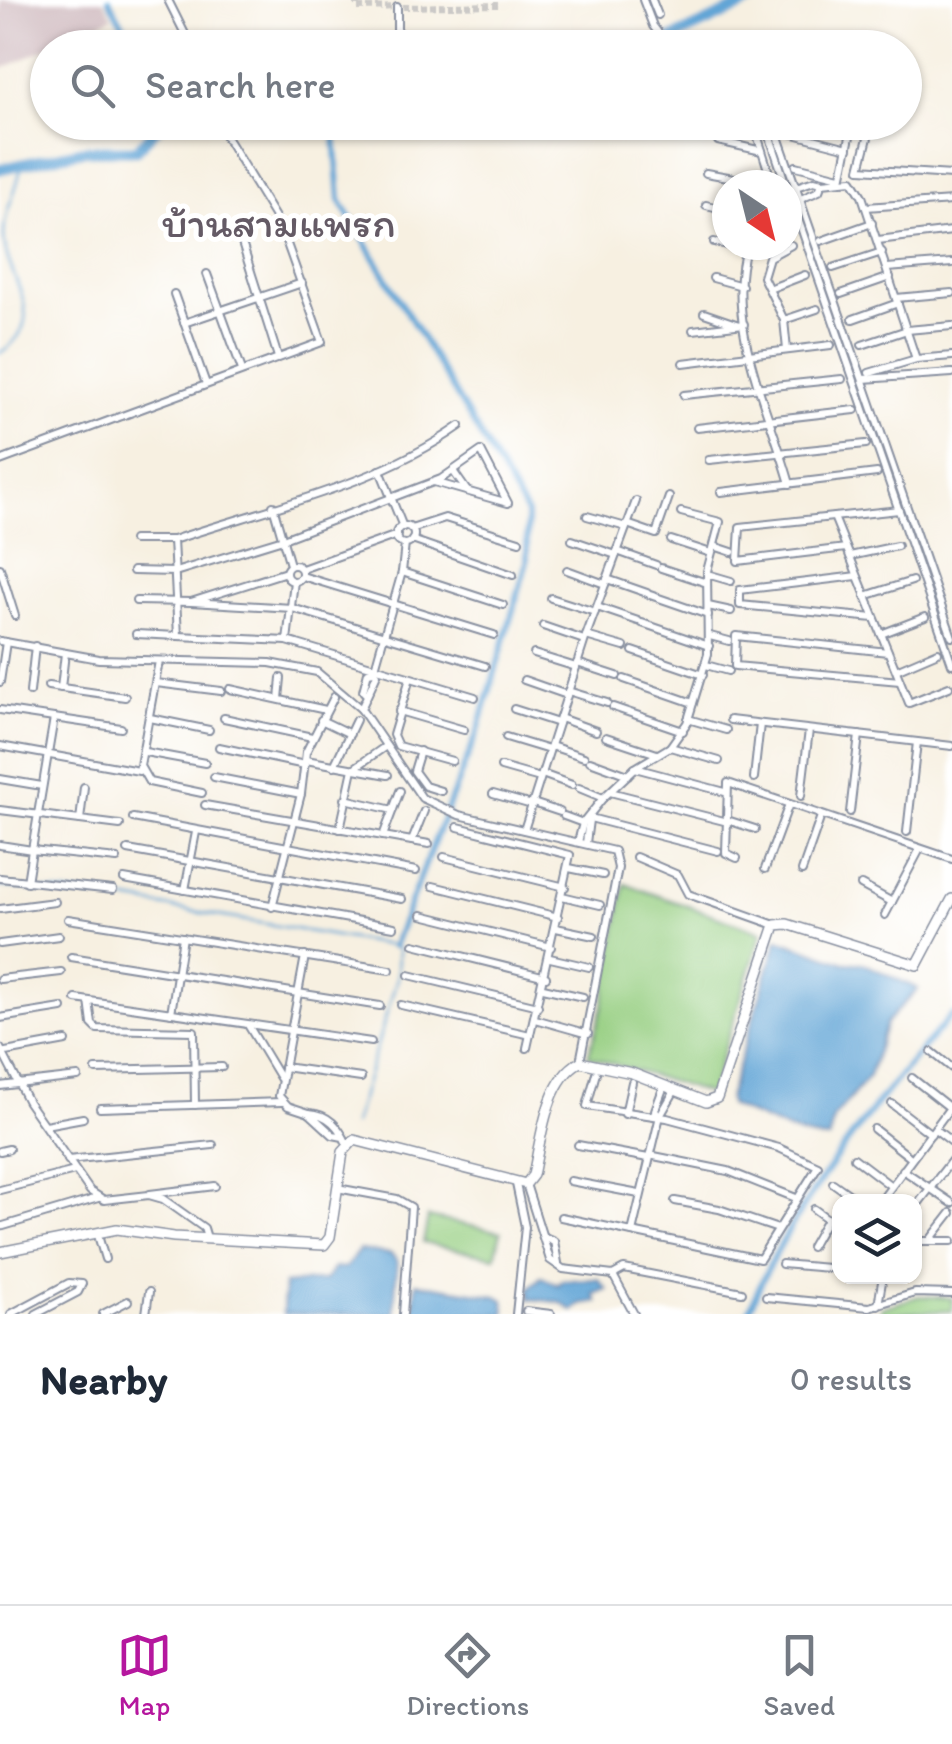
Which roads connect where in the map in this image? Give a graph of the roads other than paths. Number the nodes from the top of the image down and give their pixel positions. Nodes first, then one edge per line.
1 (168, 0) edge
2 (643, 0) edge
3 (652, 0) edge
4 (397, 8) dead end
5 (658, 14) dead end
6 (183, 30) edge
7 (397, 30) edge
8 (657, 30) edge
9 (229, 140) edge
10 (760, 140) edge
11 (772, 140) edge
12 (777, 140) edge
13 (817, 140) edge
14 (850, 140) edge
15 (867, 140) edge
16 (718, 141) dead end
17 (848, 148) junction
18 (763, 151) junction
19 (796, 166) dead end
20 (765, 170) edge
21 (782, 170) edge
22 (785, 170) edge
23 (706, 173) dead end
24 (712, 174) edge
25 (952, 175) edge
26 (841, 179) junction
27 (822, 183) junction
28 (802, 186) edge
29 (802, 198) edge
30 (952, 201) edge
31 (706, 205) dead end
32 (712, 206) edge
33 (866, 207) junction
34 (872, 223) junction
35 (802, 226) edge
36 (952, 231) edge
37 (240, 240) dead end
38 (821, 240) dead end
39 (878, 240) junction
40 (882, 252) junction
41 (745, 260) edge
42 (767, 260) edge
43 (952, 264) edge
44 (834, 268) dead end
45 (887, 268) junction
46 (207, 274) dead end
47 (805, 276) dead end
48 (890, 277) junction
49 (713, 278) dead end
50 (302, 282) junction
51 (742, 286) junction
52 (768, 289) junction
53 (952, 293) edge
54 (174, 294) dead end
55 (841, 294) dead end
56 (257, 298) junction
57 (897, 300) junction
58 (816, 309) dead end
59 (220, 311) junction
60 (704, 312) dead end
61 (836, 317) junction
62 (853, 319) dead end
63 (784, 320) junction
64 (184, 323) junction
65 (740, 324) junction
66 (952, 326) edge
67 (694, 330) dead end
68 (907, 330) junction
69 (831, 345) dead end
70 (862, 345) dead end
71 (787, 350) junction
72 (752, 355) junction
73 (952, 356) edge
74 (278, 357) junction
75 (916, 358) junction
76 (683, 363) dead end
77 (242, 370) junction
78 (952, 373) edge
79 (866, 376) junction
80 (842, 379) dead end
81 (206, 384) junction
82 (759, 387) junction
83 (684, 395) dead end
84 (855, 410) dead end
85 (771, 420) junction
86 (460, 426) dead end
87 (697, 428) dead end
88 (866, 444) dead end
89 (781, 453) junction
90 (709, 460) dead end
91 (0, 462) edge
92 (380, 470) junction
93 (453, 471) junction
94 (877, 473) dead end
95 (434, 482) junction
96 (790, 484) junction
97 (721, 492) dead end
98 (469, 493) junction
99 (669, 498) dead end
100 (392, 500) junction
101 (636, 501) dead end
102 (273, 506) junction
103 (899, 510) junction
104 (681, 512) dead end
105 (587, 516) dead end
106 (834, 517) junction
107 (626, 526) junction
108 (407, 528) junction
109 (396, 534) junction
110 (656, 534) junction
111 (283, 538) junction
112 (133, 540) dead end
113 (173, 540) junction
114 (572, 540) dead end
115 (519, 541) dead end
116 (408, 542) junction
117 (897, 546) dead end
118 (712, 550) junction
119 (732, 552) dead end
120 (848, 552) junction
121 (616, 553) junction
122 (0, 568) edge
123 (288, 569) junction
124 (567, 570) dead end
125 (132, 571) dead end
126 (175, 572) junction
127 (302, 572) junction
128 (402, 572) junction
129 (513, 575) dead end
130 (858, 576) junction
131 (707, 578) junction
132 (731, 580) dead end
133 (294, 581) junction
134 (606, 581) junction
135 (912, 581) dead end
136 (223, 591) junction
137 (4, 593) edge
138 (866, 596) junction
139 (551, 598) dead end
140 (136, 601) dead end
141 (191, 602) junction
142 (178, 604) junction
143 (394, 604) junction
144 (222, 605) junction
145 (503, 605) dead end
146 (292, 608) junction
147 (596, 609) junction
148 (708, 611) junction
149 (731, 611) dead end
150 (16, 616) dead end
151 (925, 616) dead end
152 (874, 618) junction
153 (543, 626) dead end
154 (136, 634) dead end
155 (386, 634) junction
156 (881, 634) junction
157 (494, 635) dead end
158 (178, 636) junction
159 (710, 636) junction
160 (952, 637) edge
161 (586, 638) junction
162 (287, 641) junction
163 (729, 641) dead end
164 (3, 642) edge
165 (35, 646) junction
166 (709, 646) junction
167 (624, 647) dead end
168 (634, 651) dead end
169 (888, 652) junction
170 (938, 652) dead end
171 (65, 653) junction
172 (534, 654) dead end
173 (159, 660) junction
174 (952, 664) edge
175 (577, 665) junction
176 (706, 665) junction
177 (485, 666) dead end
178 (374, 669) junction
179 (896, 670) junction
180 (728, 671) dead end
181 (703, 675) junction
182 (281, 678) dead end
183 (410, 678) junction
184 (524, 680) dead end
185 (900, 681) junction
186 (0, 682) edge
187 (156, 683) junction
188 (48, 686) dead end
189 (949, 687) dead end
190 (61, 688) junction
191 (30, 692) dead end
192 (567, 693) junction
193 (334, 696) dead end
194 (126, 697) dead end
195 (475, 697) dead end
196 (279, 699) junction
197 (694, 704) junction
198 (361, 709) junction
199 (514, 709) dead end
200 (0, 710) edge
201 (326, 710) junction
202 (399, 711) junction
203 (54, 718) junction
204 (150, 718) junction
205 (224, 718) dead end
206 (688, 719) junction
207 (321, 720) junction
208 (356, 720) dead end
209 (559, 720) junction
210 (730, 720) dead end
211 (760, 724) junction
212 (121, 728) dead end
213 (209, 730) dead end
214 (464, 730) dead end
215 (726, 730) dead end
216 (809, 730) junction
217 (596, 731) dead end
218 (682, 731) junction
219 (350, 734) junction
220 (859, 735) junction
221 (312, 737) junction
222 (506, 737) dead end
223 (606, 737) dead end
224 (917, 742) junction
225 (0, 746) edge
226 (386, 746) junction
227 (952, 746) edge
228 (219, 747) dead end
229 (670, 747) junction
230 (550, 748) junction
231 (420, 750) junction
232 (145, 752) junction
233 (48, 754) junction
234 (658, 754) junction
235 (452, 761) dead end
236 (720, 761) dead end
237 (204, 762) dead end
238 (305, 763) junction
239 (334, 766) junction
240 (501, 767) dead end
241 (141, 768) junction
242 (636, 768) junction
243 (353, 769) junction
244 (628, 774) junction
245 (388, 775) dead end
246 (214, 776) dead end
247 (541, 776) junction
248 (0, 778) edge
249 (754, 778) dead end
250 (42, 786) junction
251 (84, 787) dead end
252 (400, 791) dead end
253 (441, 791) dead end
254 (724, 792) dead end
255 (202, 793) dead end
256 (302, 794) junction
257 (492, 794) dead end
258 (607, 795) junction
259 (801, 796) dead end
260 (345, 799) junction
261 (533, 804) junction
262 (789, 804) junction
263 (206, 805) dead end
264 (0, 810) edge
265 (393, 810) junction
266 (424, 811) dead end
267 (850, 812) dead end
268 (37, 816) junction
269 (822, 816) junction
270 (133, 818) dead end
271 (80, 820) junction
272 (587, 820) junction
273 (293, 821) junction
274 (725, 821) junction
275 (120, 825) dead end
276 (458, 828) dead end
277 (340, 829) junction
278 (755, 829) dead end
279 (524, 830) junction
280 (196, 832) junction
281 (907, 832) dead end
282 (383, 836) junction
283 (412, 840) junction
284 (582, 842) junction
285 (428, 844) dead end
286 (0, 845) edge
287 (286, 849) junction
288 (32, 850) junction
289 (128, 850) dead end
290 (718, 850) dead end
291 (920, 850) junction
292 (444, 857) dead end
293 (636, 857) dead end
294 (737, 858) dead end
295 (117, 859) dead end
296 (952, 860) edge
297 (191, 862) junction
298 (570, 868) junction
299 (766, 869) dead end
300 (802, 870) dead end
301 (416, 871) dead end
302 (603, 875) dead end
303 (0, 878) edge
304 (279, 878) junction
305 (124, 879) dead end
306 (27, 882) junction
307 (861, 885) dead end
308 (433, 886) dead end
309 (565, 887) junction
310 (113, 890) dead end
311 (186, 890) junction
312 (562, 896) junction
313 (402, 898) dead end
314 (952, 899) edge
315 (55, 902) dead end
316 (892, 902) junction
317 (600, 905) dead end
318 (272, 908) junction
319 (0, 909) edge
320 (422, 915) dead end
321 (884, 916) dead end
322 (558, 917) junction
323 (68, 919) dead end
324 (775, 925) junction
325 (394, 927) dead end
326 (556, 928) junction
327 (59, 936) dead end
328 (594, 936) dead end
329 (183, 937) junction
330 (0, 944) edge
331 (414, 944) dead end
332 (552, 947) junction
333 (306, 956) junction
334 (71, 957) dead end
335 (550, 958) junction
336 (590, 967) dead end
337 (390, 970) dead end
338 (61, 972) dead end
339 (177, 974) junction
340 (410, 975) dead end
341 (546, 977) junction
342 (0, 979) edge
343 (542, 988) junction
344 (298, 993) junction
345 (583, 997) dead end
346 (76, 999) dead end
347 (89, 1001) junction
348 (401, 1004) dead end
349 (380, 1006) dead end
350 (538, 1006) junction
351 (62, 1008) dead end
352 (171, 1013) junction
353 (0, 1018) edge
354 (535, 1019) junction
355 (247, 1024) junction
356 (291, 1030) junction
357 (588, 1034) junction
358 (530, 1035) junction
359 (66, 1041) dead end
360 (371, 1042) dead end
361 (527, 1048) dead end
362 (0, 1052) edge
363 (932, 1052) dead end
364 (580, 1062) junction
365 (222, 1067) dead end
366 (284, 1067) junction
367 (195, 1068) junction
368 (952, 1068) edge
369 (96, 1070) dead end
370 (596, 1072) dead end
371 (78, 1077) dead end
372 (280, 1078) junction
373 (361, 1078) dead end
374 (912, 1078) dead end
375 (632, 1082) dead end
376 (0, 1086) edge
377 (19, 1086) junction
378 (664, 1086) junction
379 (675, 1090) junction
380 (282, 1102) junction
381 (892, 1104) dead end
382 (195, 1105) junction
383 (951, 1106) edge
384 (100, 1108) dead end
385 (626, 1114) junction
386 (84, 1118) dead end
387 (659, 1118) junction
388 (44, 1125) junction
389 (874, 1130) dead end
390 (932, 1131) junction
391 (345, 1141) junction
392 (952, 1142) edge
393 (578, 1144) dead end
394 (212, 1145) dead end
395 (649, 1157) junction
396 (854, 1158) dead end
397 (911, 1158) junction
398 (68, 1160) junction
399 (952, 1160) edge
400 (903, 1170) junction
401 (75, 1171) junction
402 (570, 1181) dead end
403 (833, 1183) dead end
404 (521, 1184) junction
405 (216, 1186) dead end
406 (891, 1186) junction
407 (931, 1187) junction
408 (337, 1188) junction
409 (0, 1190) edge
410 (149, 1194) junction
411 (640, 1194) junction
412 (849, 1194) edge
413 (886, 1194) edge
414 (948, 1196) edge
415 (98, 1198) junction
416 (796, 1198) junction
417 (922, 1199) edge
418 (675, 1201) dead end
419 (952, 1204) edge
420 (814, 1209) dead end
421 (950, 1213) edge
422 (560, 1217) dead end
423 (828, 1219) junction
424 (832, 1222) edge
425 (0, 1227) edge
426 (778, 1229) junction
427 (97, 1232) junction
428 (632, 1232) junction
429 (207, 1239) junction
430 (922, 1241) edge
431 (930, 1241) junction
432 (952, 1242) edge
433 (811, 1247) dead end
434 (0, 1252) edge
435 (104, 1259) dead end
436 (782, 1264) dead end
437 (832, 1268) edge
438 (613, 1275) junction
439 (882, 1284) edge
440 (149, 1292) dead end
441 (742, 1292) dead end
442 (952, 1294) edge
443 (766, 1297) dead end
444 (128, 1301) dead end
445 (878, 1306) junction
446 (526, 1311) dead end
447 (12, 1314) edge
448 (36, 1314) edge
449 (103, 1314) edge
450 (146, 1314) edge
451 (403, 1314) edge
452 (516, 1314) edge
453 (551, 1314) edge
454 (634, 1314) edge

1 - 6 street
2 - 8 street
3 - 5 street
4 - 7 street
9 - 50 street
10 - 18 street
11 - 21 street
12 - 22 street
13 - 17 street
14 - 17 street
15 - 25 street
16 - 18 street
17 - 26 street
18 - 20 street
19 - 26 street
23 - 24 street
26 - 27 street
26 - 33 street
27 - 28 street
27 - 29 street
30 - 33 street
31 - 32 street
33 - 34 street
34 - 38 street
34 - 39 street
35 - 61 street
36 - 39 street
37 - 56 street
39 - 40 street
40 - 44 street
40 - 45 street
41 - 51 street
42 - 52 street
43 - 45 street
45 - 48 street
46 - 59 street
47 - 52 street
48 - 55 street
48 - 57 street
49 - 51 street
50 - 56 street
50 - 74 street
51 - 65 street
52 - 63 street
53 - 57 street
54 - 64 street
56 - 59 street
56 - 74 street
57 - 62 street
57 - 68 street
58 - 63 street
59 - 64 street
59 - 77 street
60 - 65 street
61 - 79 street
61 - 103 street
63 - 71 street
64 - 81 street
65 - 67 street
65 - 72 street
66 - 68 street
68 - 70 street
68 - 75 street
69 - 71 street
71 - 72 street
72 - 76 street
72 - 82 street
73 - 75 street
74 - 77 street
75 - 79 street
77 - 81 street
78 - 79 street
79 - 160 street
80 - 82 street
81 - 91 street
82 - 83 street
82 - 85 street
84 - 85 street
85 - 87 street
85 - 89 street
86 - 92 street
88 - 89 street
89 - 90 street
89 - 96 street
92 - 100 street
92 - 102 street
93 - 95 street
93 - 98 street
93 - 98 street
94 - 96 street
95 - 98 street
95 - 100 street
96 - 97 street
99 - 110 street
100 - 108 street
100 - 111 street
101 - 107 street
102 - 111 street
102 - 113 street
103 - 106 street
103 - 174 street
104 - 118 street
105 - 107 street
106 - 120 street
106 - 120 street
107 - 110 street
107 - 121 street
108 - 109 street
108 - 115 street
108 - 116 street
109 - 116 street
109 - 127 street
110 - 118 street
111 - 123 street
111 - 126 street
112 - 113 street
113 - 126 street
114 - 121 street
116 - 128 street
116 - 129 street
117 - 120 street
118 - 119 street
118 - 131 street
120 - 130 street
121 - 131 street
121 - 134 street
122 - 137 street
123 - 127 street
123 - 133 street
123 - 136 street
124 - 134 street
125 - 126 street
126 - 142 street
127 - 133 street
127 - 143 street
128 - 143 street
128 - 145 street
130 - 138 street
130 - 152 street
131 - 132 street
131 - 148 street
133 - 146 street
134 - 147 street
134 - 148 street
135 - 138 street
136 - 141 street
136 - 144 street
137 - 150 street
138 - 152 street
139 - 147 street
140 - 142 street
141 - 142 street
141 - 144 street
142 - 158 street
143 - 155 street
143 - 157 street
144 - 146 street
146 - 155 street
146 - 162 street
147 - 161 street
147 - 166 street
148 - 149 street
148 - 159 street
151 - 156 street
152 - 156 street
153 - 161 street
154 - 158 street
155 - 177 street
155 - 178 street
156 - 169 street
158 - 162 street
159 - 163 street
159 - 166 street
161 - 167 street
161 - 175 street
162 - 178 street
164 - 165 street
164 - 186 street
165 - 171 street
165 - 191 street
166 - 176 street
168 - 181 street
169 - 179 street
169 - 185 street
170 - 179 street
171 - 173 street
171 - 190 street
172 - 175 street
173 - 187 street
173 - 198 street
175 - 192 street
175 - 197 street
176 - 180 street
176 - 181 street
178 - 183 street
178 - 198 street
179 - 185 street
181 - 197 street
182 - 196 street
183 - 195 street
183 - 202 street
184 - 192 street
185 - 189 street
187 - 196 street
187 - 204 street
188 - 190 street
190 - 194 street
192 - 209 street
192 - 218 street
193 - 201 street
196 - 201 street
197 - 206 street
198 - 226 street
199 - 209 street
200 - 203 street
201 - 207 street
202 - 214 street
202 - 231 street
203 - 212 street
203 - 233 street
204 - 213 street
204 - 232 street
205 - 221 street
206 - 215 street
206 - 218 street
207 - 219 street
207 - 221 street
208 - 219 street
209 - 217 street
209 - 230 street
210 - 211 street
211 - 216 street
211 - 249 street
216 - 220 street
216 - 259 street
218 - 229 street
219 - 239 street
220 - 224 street
220 - 267 street
221 - 238 street
222 - 230 street
223 - 234 street
224 - 227 street
224 - 281 street
225 - 233 street
226 - 243 street
226 - 279 street
228 - 238 street
229 - 234 street
229 - 236 street
230 - 244 street
230 - 247 street
231 - 235 street
231 - 253 street
232 - 237 street
232 - 241 street
233 - 241 street
233 - 250 street
234 - 242 street
238 - 239 street
238 - 256 street
239 - 243 street
240 - 247 street
241 - 255 street
242 - 244 street
242 - 254 street
243 - 245 street
243 - 260 street
244 - 258 street
246 - 256 street
247 - 258 street
247 - 261 street
248 - 250 street
250 - 268 street
251 - 271 street
252 - 265 street
256 - 273 street
257 - 261 street
258 - 272 street
258 - 274 street
260 - 265 street
260 - 277 street
261 - 272 street
261 - 279 street
262 - 269 street
262 - 274 street
262 - 299 street
263 - 273 street
264 - 268 street
265 - 282 street
266 - 283 street
268 - 271 street
268 - 288 street
269 - 291 street
269 - 300 street
270 - 280 street
271 - 275 street
272 - 284 street
272 - 290 street
273 - 277 street
273 - 287 street
274 - 278 street
274 - 294 street
276 - 298 street
277 - 282 street
279 - 284 street
280 - 287 street
280 - 297 street
282 - 283 street
283 - 285 street
284 - 357 street
286 - 288 street
287 - 301 street
287 - 304 street
288 - 295 street
288 - 306 street
289 - 297 street
291 - 296 street
291 - 316 street
292 - 309 street
293 - 324 street
297 - 304 street
297 - 311 street
298 - 302 street
298 - 309 street
303 - 306 street
304 - 313 street
304 - 318 street
305 - 311 street
306 - 310 street
307 - 316 street
308 - 322 street
309 - 312 street
311 - 318 street
312 - 317 street
312 - 322 street
314 - 324 street
315 - 319 street
316 - 321 street
318 - 325 street
320 - 332 street
322 - 326 street
323 - 329 street
324 - 379 street
326 - 328 street
326 - 332 street
327 - 330 street
329 - 333 street
329 - 339 street
331 - 341 street
332 - 335 street
333 - 337 street
333 - 344 street
334 - 339 street
335 - 336 street
335 - 341 street
338 - 342 street
339 - 344 street
339 - 352 street
340 - 350 street
341 - 343 street
343 - 345 street
343 - 350 street
344 - 349 street
344 - 356 street
346 - 347 street
347 - 352 street
347 - 367 street
348 - 358 street
350 - 354 street
351 - 353 street
352 - 355 street
354 - 357 street
354 - 358 street
355 - 356 street
355 - 372 street
356 - 360 street
356 - 366 street
357 - 364 street
358 - 361 street
359 - 362 street
362 - 377 street
363 - 368 street
364 - 378 street
364 - 404 street
365 - 367 street
366 - 372 street
366 - 373 street
367 - 369 street
367 - 382 street
370 - 385 street
371 - 377 street
372 - 380 street
374 - 383 street
375 - 385 street
376 - 377 street
377 - 388 street
378 - 379 street
378 - 387 street
379 - 387 street
380 - 382 street
380 - 391 street
381 - 390 street
382 - 384 street
383 - 390 street
385 - 387 street
386 - 388 street
387 - 395 street
387 - 416 street
388 - 398 street
389 - 397 street
390 - 392 street
390 - 397 street
391 - 404 street
391 - 408 street
393 - 395 street
394 - 398 street
395 - 411 street
395 - 416 street
396 - 406 street
397 - 400 street
398 - 401 street
399 - 407 street
400 - 406 street
400 - 407 street
401 - 409 street
401 - 415 street
402 - 411 street
403 - 412 street
404 - 438 street
404 - 452 street
405 - 410 street
406 - 413 street
407 - 414 street
407 - 417 street
408 - 429 street
408 - 451 street
410 - 415 street
410 - 429 street
411 - 428 street
414 - 419 street
415 - 425 street
416 - 426 street
418 - 426 street
420 - 423 street
421 - 431 street
422 - 428 street
423 - 424 street
423 - 433 street
426 - 428 street
427 - 429 street
427 - 434 street
427 - 435 street
430 - 431 street
431 - 432 street
436 - 437 street
438 - 441 street
438 - 454 street
439 - 445 street
440 - 450 street
442 - 445 street
443 - 445 street
444 - 449 street
446 - 453 street
447 - 448 street

